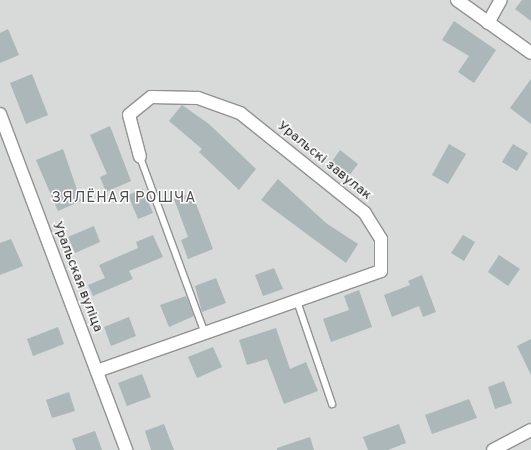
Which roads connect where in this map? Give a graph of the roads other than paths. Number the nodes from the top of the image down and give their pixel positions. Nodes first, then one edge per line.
1 (458, 0) edge
2 (501, 0) edge
3 (488, 24) junction
4 (531, 53) edge
5 (0, 114) edge
6 (140, 158) joint
7 (297, 301) junction
8 (204, 334) junction
9 (97, 372) junction
10 (332, 404) dead end
11 (531, 430) edge
12 (126, 450) edge
13 (493, 450) edge

1 - 3 street
2 - 3 street
3 - 4 street
5 - 9 street, Уральская вуліца
6 - 7 street, Уральскі завулак
6 - 8 lane
7 - 8 street, Уральскі завулак
7 - 10 lane
8 - 9 street, Уральскі завулак
9 - 12 street, Уральская вуліца
11 - 13 street

